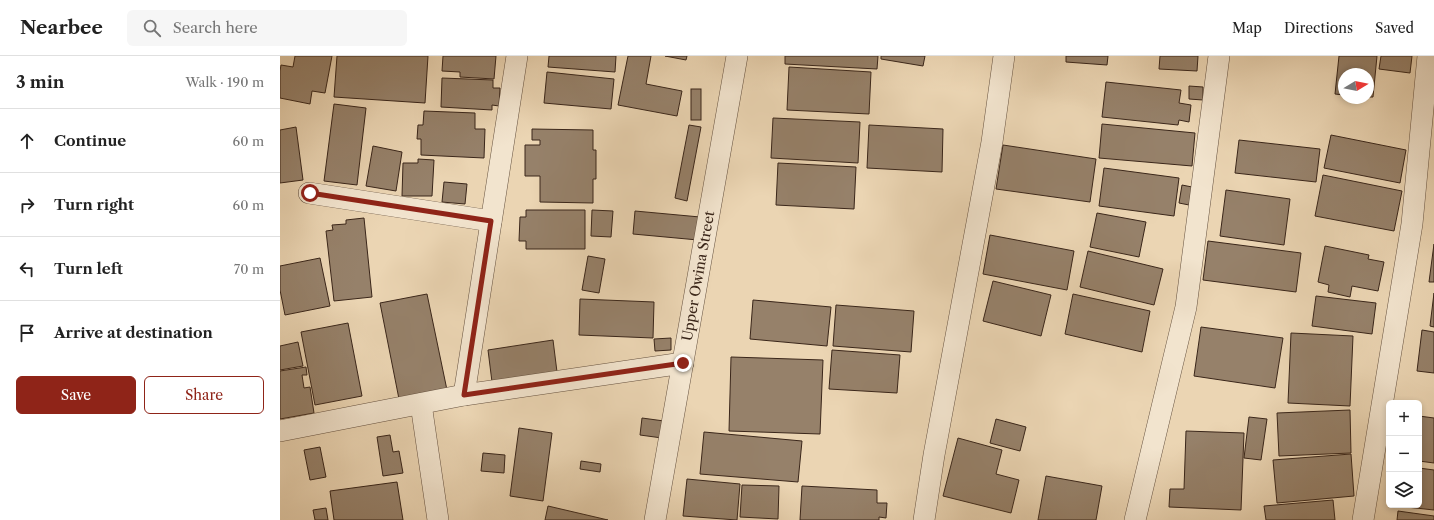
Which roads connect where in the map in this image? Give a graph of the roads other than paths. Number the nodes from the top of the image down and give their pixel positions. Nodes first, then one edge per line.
1 (518, 56) edge
2 (737, 56) edge
3 (1004, 56) edge
4 (1219, 56) edge
5 (1428, 56) edge
6 (310, 193) dead end
7 (491, 221) junction
8 (683, 363) junction
9 (464, 395) junction
10 (421, 404) junction
11 (280, 431) edge
12 (438, 520) edge
13 (655, 520) edge
14 (924, 520) edge
15 (1135, 520) edge
16 (1362, 520) edge

1 - 7 street
2 - 8 street, Upper Owina Street
3 - 14 street
4 - 15 street
5 - 16 street
6 - 7 street
7 - 9 street
8 - 9 street
8 - 13 street, Upper Owina Street
9 - 10 street
10 - 11 street
10 - 12 street

